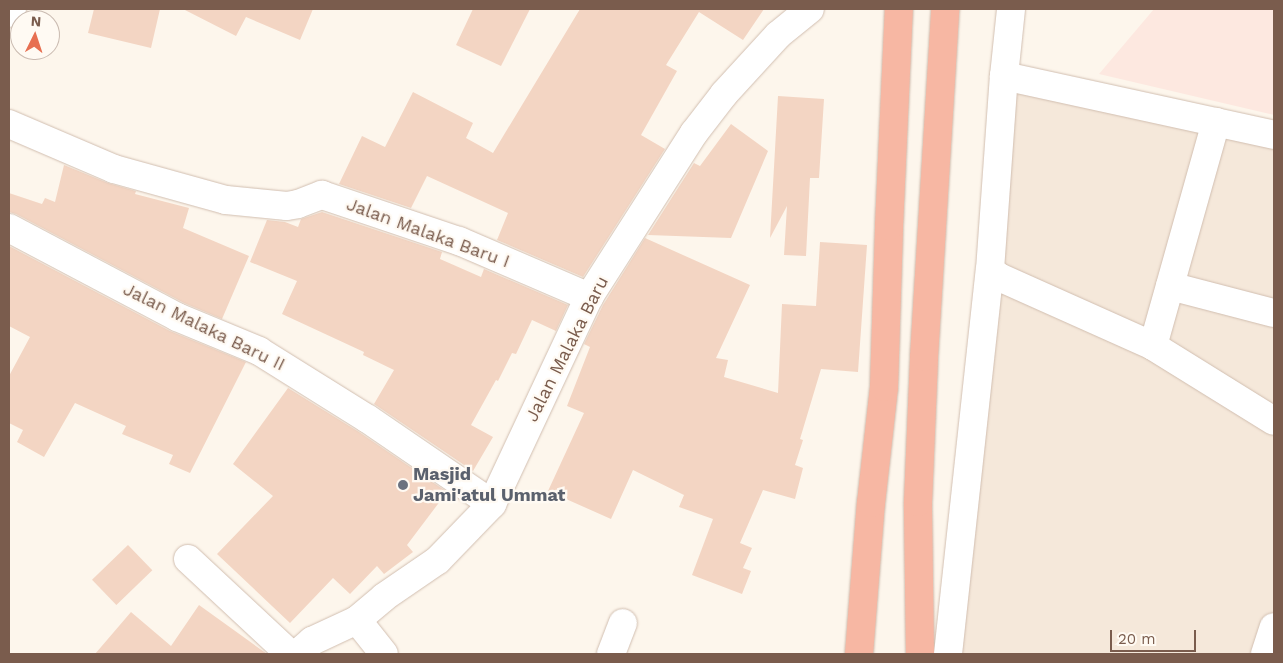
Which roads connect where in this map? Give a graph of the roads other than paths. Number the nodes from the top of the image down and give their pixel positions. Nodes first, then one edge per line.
1 (12, 9) edge
2 (810, 9) edge
3 (899, 9) edge
4 (945, 9) edge
5 (1011, 9) edge
6 (9, 12) edge
7 (1004, 76) junction
8 (1216, 122) junction
9 (9, 124) edge
10 (1274, 135) edge
11 (9, 228) edge
12 (990, 270) junction
13 (1170, 286) junction
14 (589, 297) junction
15 (1274, 313) edge
16 (1153, 346) junction
17 (1274, 421) edge
18 (492, 504) junction
19 (188, 559) dead end
20 (357, 620) junction
21 (623, 623) dead end
22 (1274, 627) edge
23 (290, 654) edge
24 (297, 654) edge
25 (384, 654) edge
26 (611, 654) edge
27 (859, 654) edge
28 (920, 654) edge
29 (948, 654) edge
30 (1264, 654) edge

1 - 6 street
2 - 14 street, Jalan Malaka Baru
3 - 27 highway
4 - 28 highway
5 - 7 street
7 - 8 street
7 - 12 street
8 - 10 street
8 - 13 street
9 - 14 street, Jalan Malaka Baru I
11 - 18 street, Jalan Malaka Baru II
12 - 16 street
12 - 29 street
13 - 15 street
13 - 16 street
14 - 18 street, Jalan Malaka Baru
16 - 17 street
18 - 20 street, Jalan Malaka Baru
19 - 23 street
20 - 24 street, Jalan Malaka Baru
20 - 25 street
21 - 26 street
22 - 30 street

